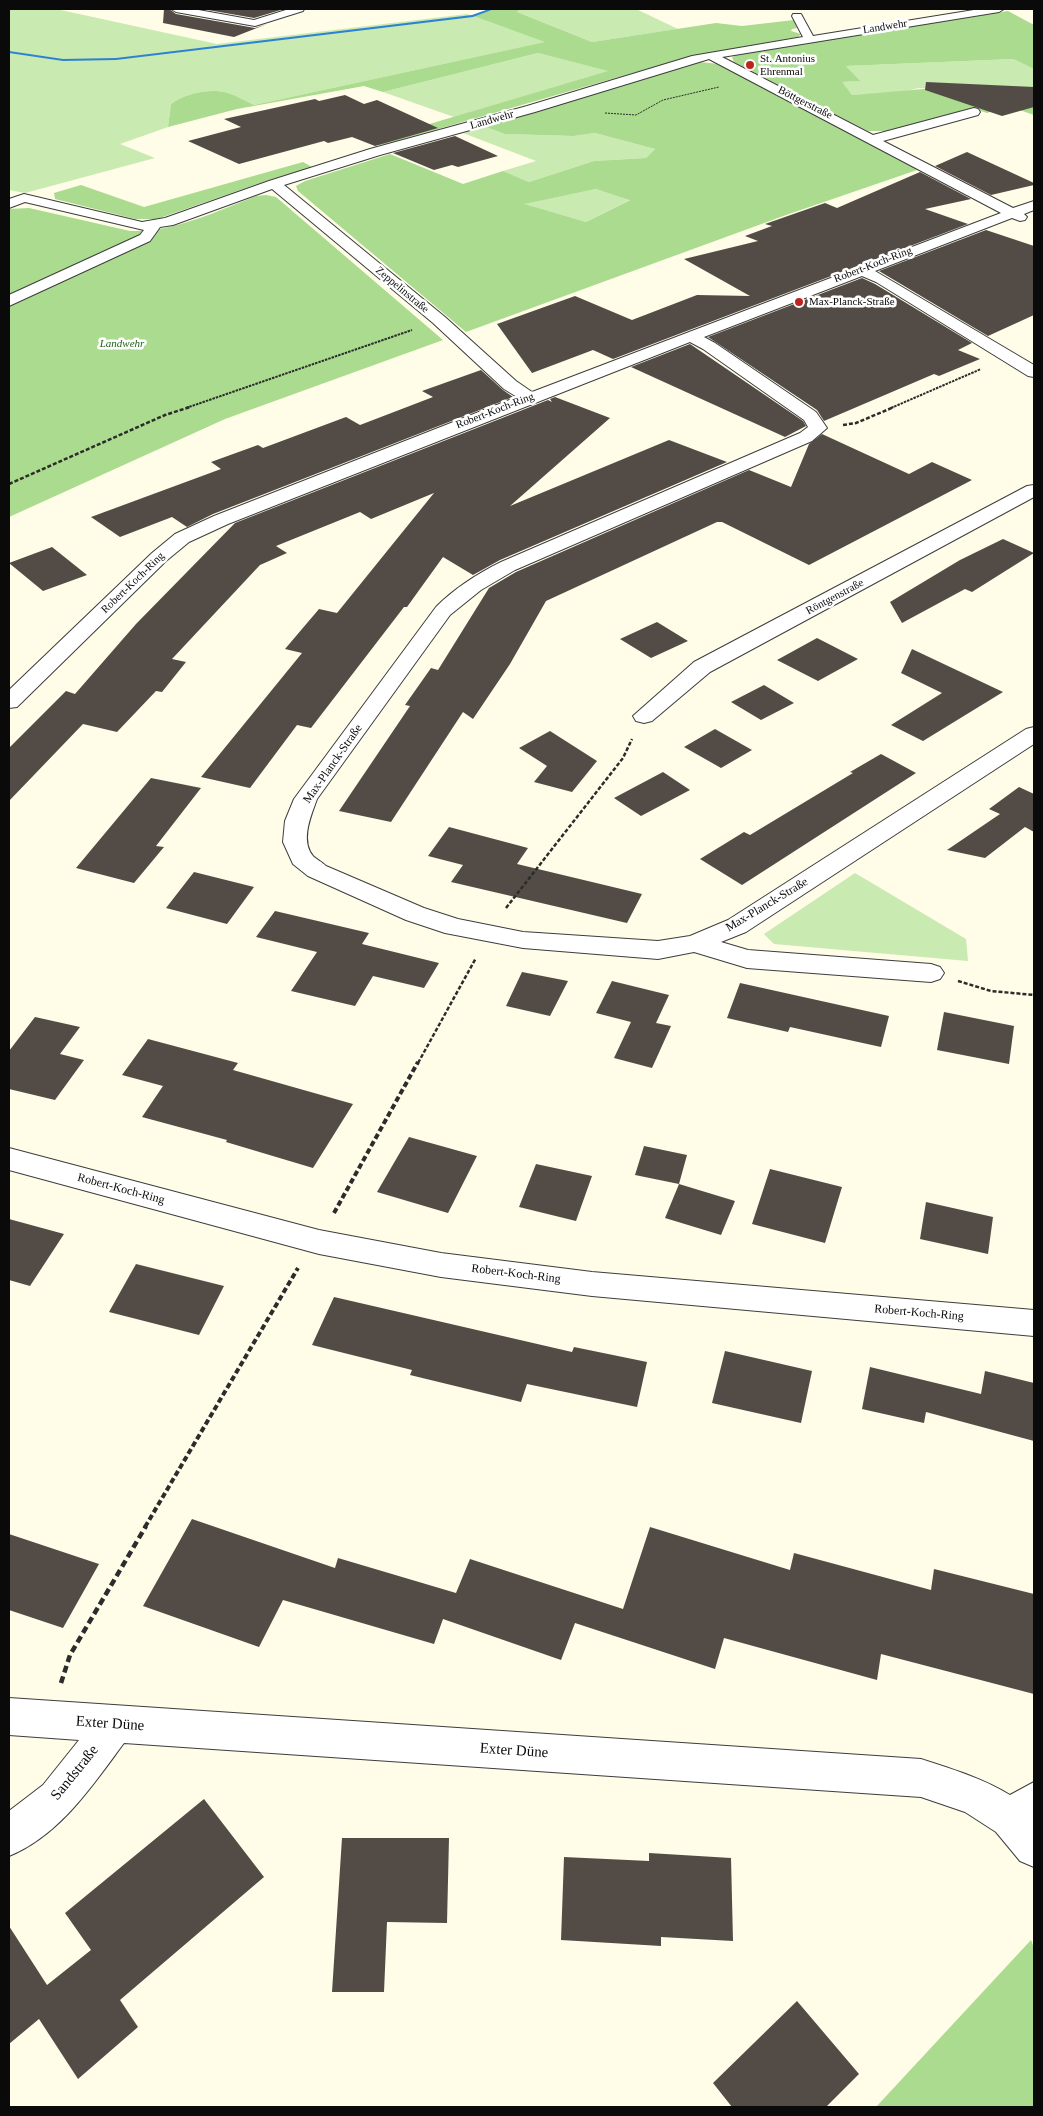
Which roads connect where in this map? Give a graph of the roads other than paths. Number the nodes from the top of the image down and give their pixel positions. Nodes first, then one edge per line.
1 (176, 9) edge
2 (299, 9) edge
3 (998, 9) edge
4 (797, 16) dead end
5 (809, 38) junction
6 (709, 54) junction
7 (974, 112) dead end
8 (874, 139) junction
9 (274, 184) junction
10 (9, 204) edge
11 (1034, 204) edge
12 (1010, 212) junction
13 (1033, 223) dead end
14 (155, 225) junction
15 (861, 270) junction
16 (9, 301) edge
17 (689, 336) junction
18 (1034, 372) edge
19 (530, 398) junction
20 (1034, 490) edge
21 (9, 702) edge
22 (644, 716) road end
23 (1034, 734) edge
24 (695, 943) junction
25 (932, 973) road end
26 (9, 1159) edge
27 (1034, 1323) edge
28 (9, 1717) edge
29 (114, 1725) junction
30 (1022, 1810) edge
31 (9, 1836) edge
32 (1034, 1847) edge

1 - 2 street
3 - 5 street, Landwehr
4 - 5 street
5 - 6 street, Landwehr
6 - 8 street, Böttgerstraße
6 - 9 street, Landwehr
7 - 8 street
8 - 12 street, Böttgerstraße
9 - 14 street, Landwehr
9 - 19 street, Zeppelinstraße
10 - 14 street
11 - 12 street, Robert-Koch-Ring
12 - 13 street, Böttgerstraße
12 - 15 street, Robert-Koch-Ring
14 - 16 street, Landwehr
15 - 17 street, Robert-Koch-Ring
15 - 18 street
17 - 19 street, Robert-Koch-Ring
17 - 24 street, Max-Planck-Straße
19 - 21 street, Robert-Koch-Ring
20 - 22 street, Röntgenstraße
23 - 24 street, Max-Planck-Straße
24 - 25 street
26 - 27 street, Robert-Koch-Ring
28 - 29 street, Exter Düne
29 - 30 street, Exter Düne
29 - 31 street, Sandstraße
30 - 32 street, Exter Düne

